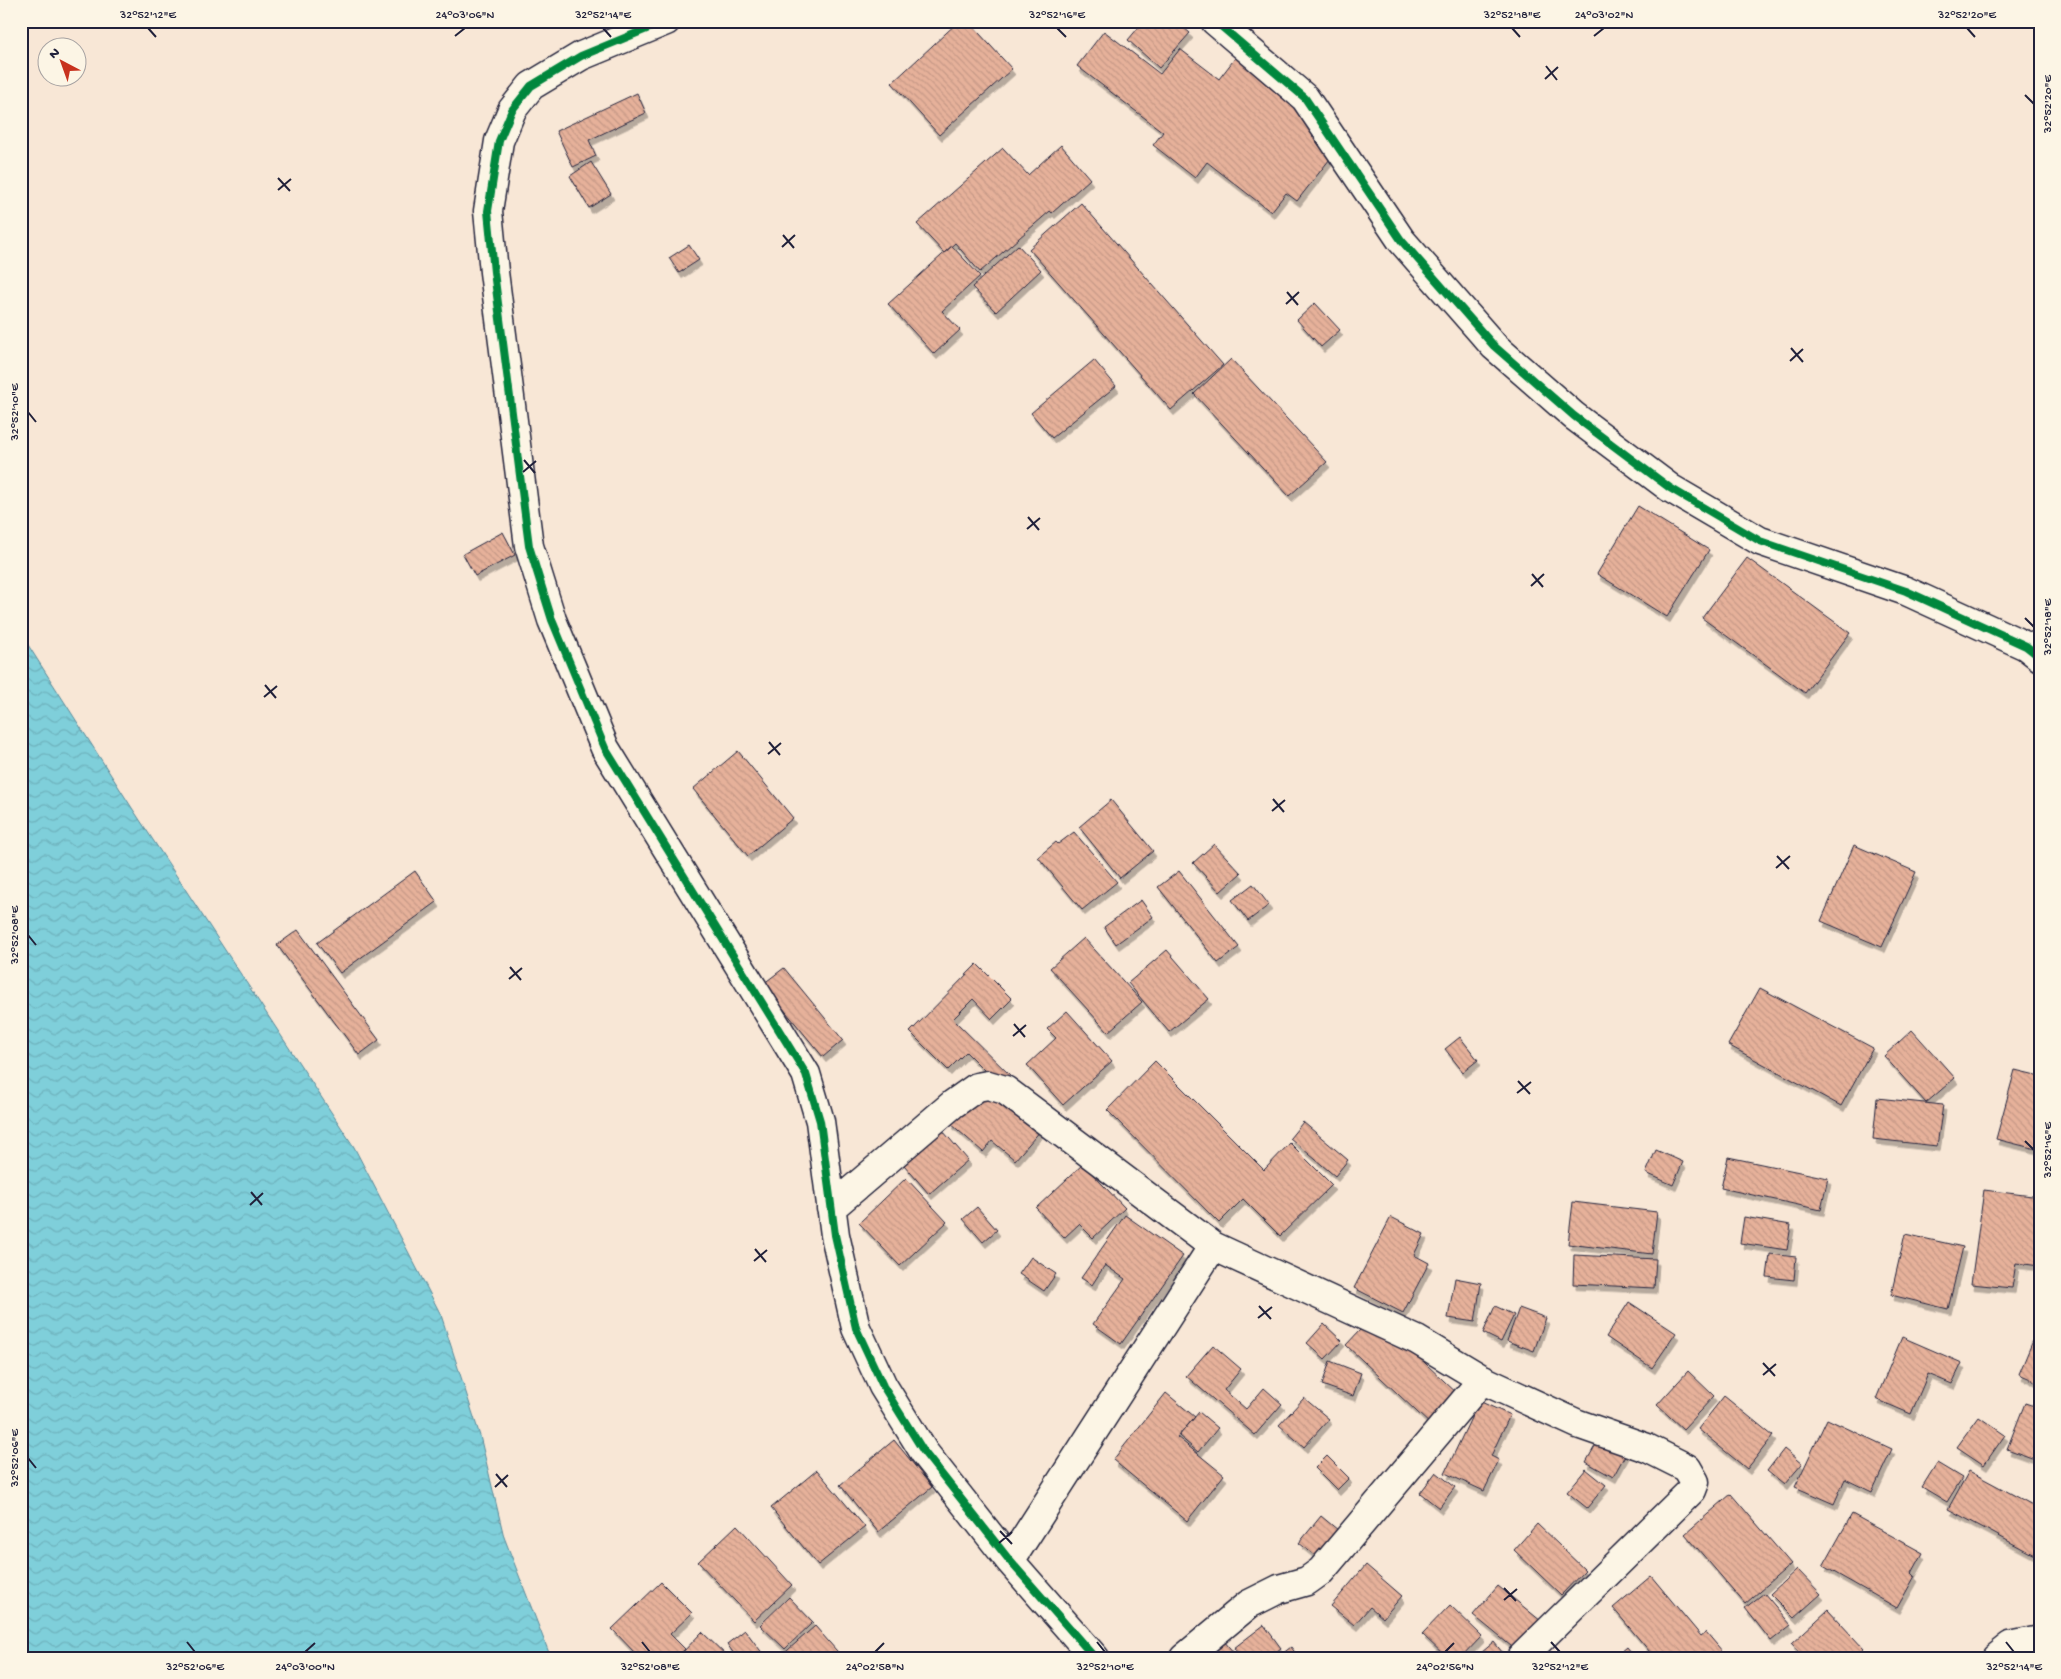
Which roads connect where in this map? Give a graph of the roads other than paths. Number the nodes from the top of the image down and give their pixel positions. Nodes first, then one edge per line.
1 (666, 21) edge
2 (1215, 21) edge
3 (2040, 657) edge
4 (831, 1208) junction
5 (1213, 1246) junction
6 (1483, 1380) junction
7 (1010, 1561) junction
8 (2040, 1640) edge
9 (1096, 1658) edge
10 (1184, 1658) edge
11 (1521, 1658) edge
12 (1994, 1658) edge

1 - 4 street
2 - 3 street
4 - 5 street
4 - 7 street
5 - 6 street
5 - 7 street
6 - 10 street
6 - 11 street
7 - 9 street
8 - 12 street

